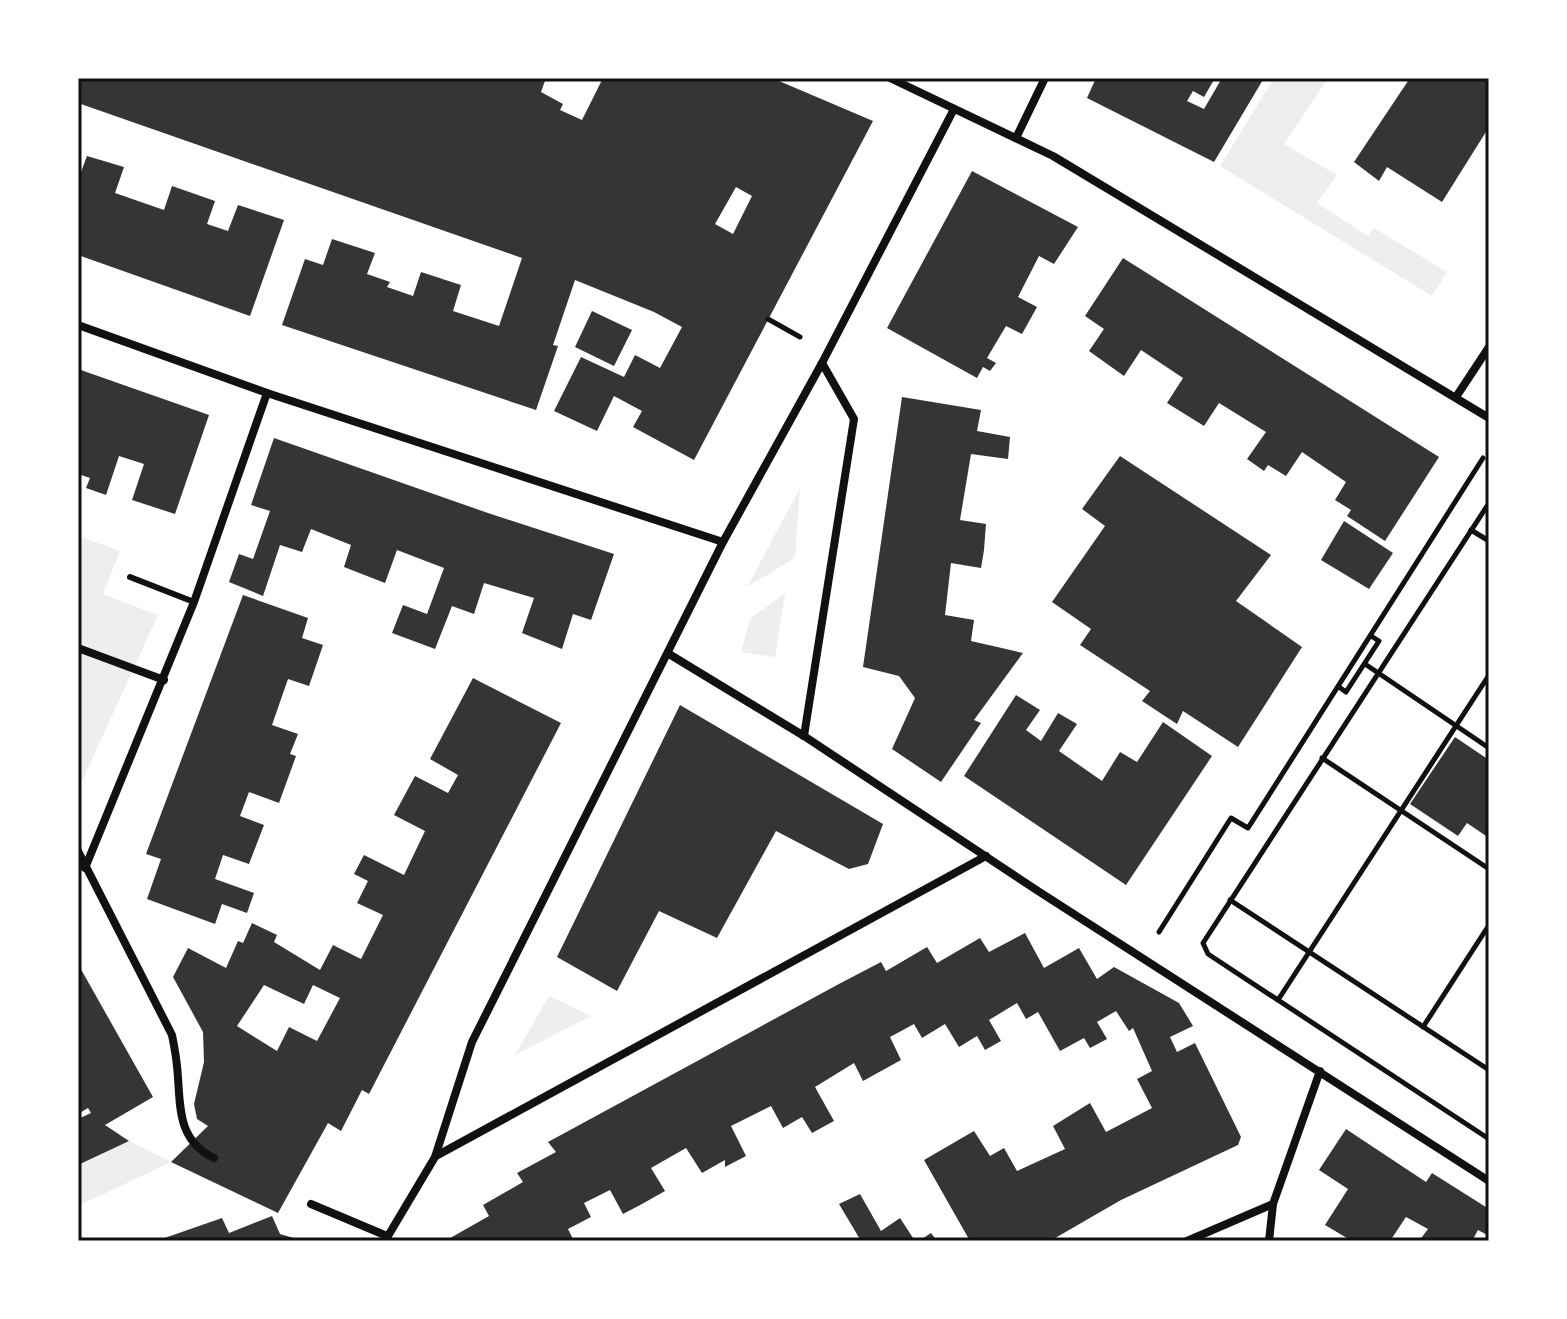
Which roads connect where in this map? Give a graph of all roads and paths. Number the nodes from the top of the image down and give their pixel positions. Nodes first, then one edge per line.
1 (890, 78) edge
2 (1045, 78) edge
3 (954, 109) junction
4 (1016, 138) junction
5 (768, 319) dead end
6 (78, 325) edge
7 (800, 337) dead end
8 (1489, 347) edge
9 (822, 363) junction
10 (267, 393) junction
11 (1456, 397) junction
12 (1489, 418) edge
13 (1483, 458) dead end
14 (1489, 503) edge
15 (1471, 530) junction
16 (1489, 541) edge
17 (723, 542) junction
18 (130, 577) dead end
19 (194, 602) junction
20 (1371, 636) junction
21 (78, 648) edge
22 (669, 654) junction
23 (1365, 664) junction
24 (1377, 673) junction
25 (1489, 675) edge
26 (164, 680) junction
27 (1339, 687) junction
28 (1456, 726) junction
29 (804, 736) junction
30 (1489, 748) edge
31 (1322, 758) junction
32 (1400, 811) junction
33 (78, 851) edge
34 (986, 856) junction
35 (85, 868) junction
36 (1489, 869) edge
37 (1230, 900) junction
38 (1489, 925) edge
39 (1159, 932) dead end
40 (1309, 953) junction
41 (1278, 1000) junction
42 (1423, 1027) junction
43 (1489, 1070) edge
44 (1320, 1071) junction
45 (1489, 1139) edge
46 (435, 1157) junction
47 (214, 1158) dead end
48 (1489, 1181) edge
49 (311, 1204) dead end
50 (1273, 1204) junction
51 (386, 1239) edge
52 (1187, 1241) edge
53 (1269, 1241) edge

1 - 3 street
2 - 4 street
3 - 4 street
3 - 9 street
4 - 11 street
5 - 7 path
6 - 10 street
8 - 11 street
9 - 17 street
9 - 29 street
10 - 17 street
10 - 19 street
11 - 12 street
13 - 20 path
14 - 15 path
15 - 16 path
15 - 24 path
17 - 22 street
18 - 19 lane
19 - 26 street
20 - 23 path
20 - 27 path
21 - 26 street
22 - 29 street
22 - 46 street
23 - 24 path
23 - 27 path
24 - 28 path
24 - 31 path
25 - 28 path
26 - 35 street
27 - 39 path
28 - 30 path
28 - 32 path
29 - 34 street
31 - 32 path
31 - 37 path
32 - 36 path
32 - 40 path
33 - 35 street
34 - 44 street
34 - 46 street
35 - 47 street
37 - 40 path
37 - 41 path
38 - 42 path
40 - 41 path
40 - 42 path
41 - 45 path
42 - 43 path
44 - 48 street
44 - 50 street
46 - 51 street
49 - 51 street
50 - 52 street
50 - 53 street

